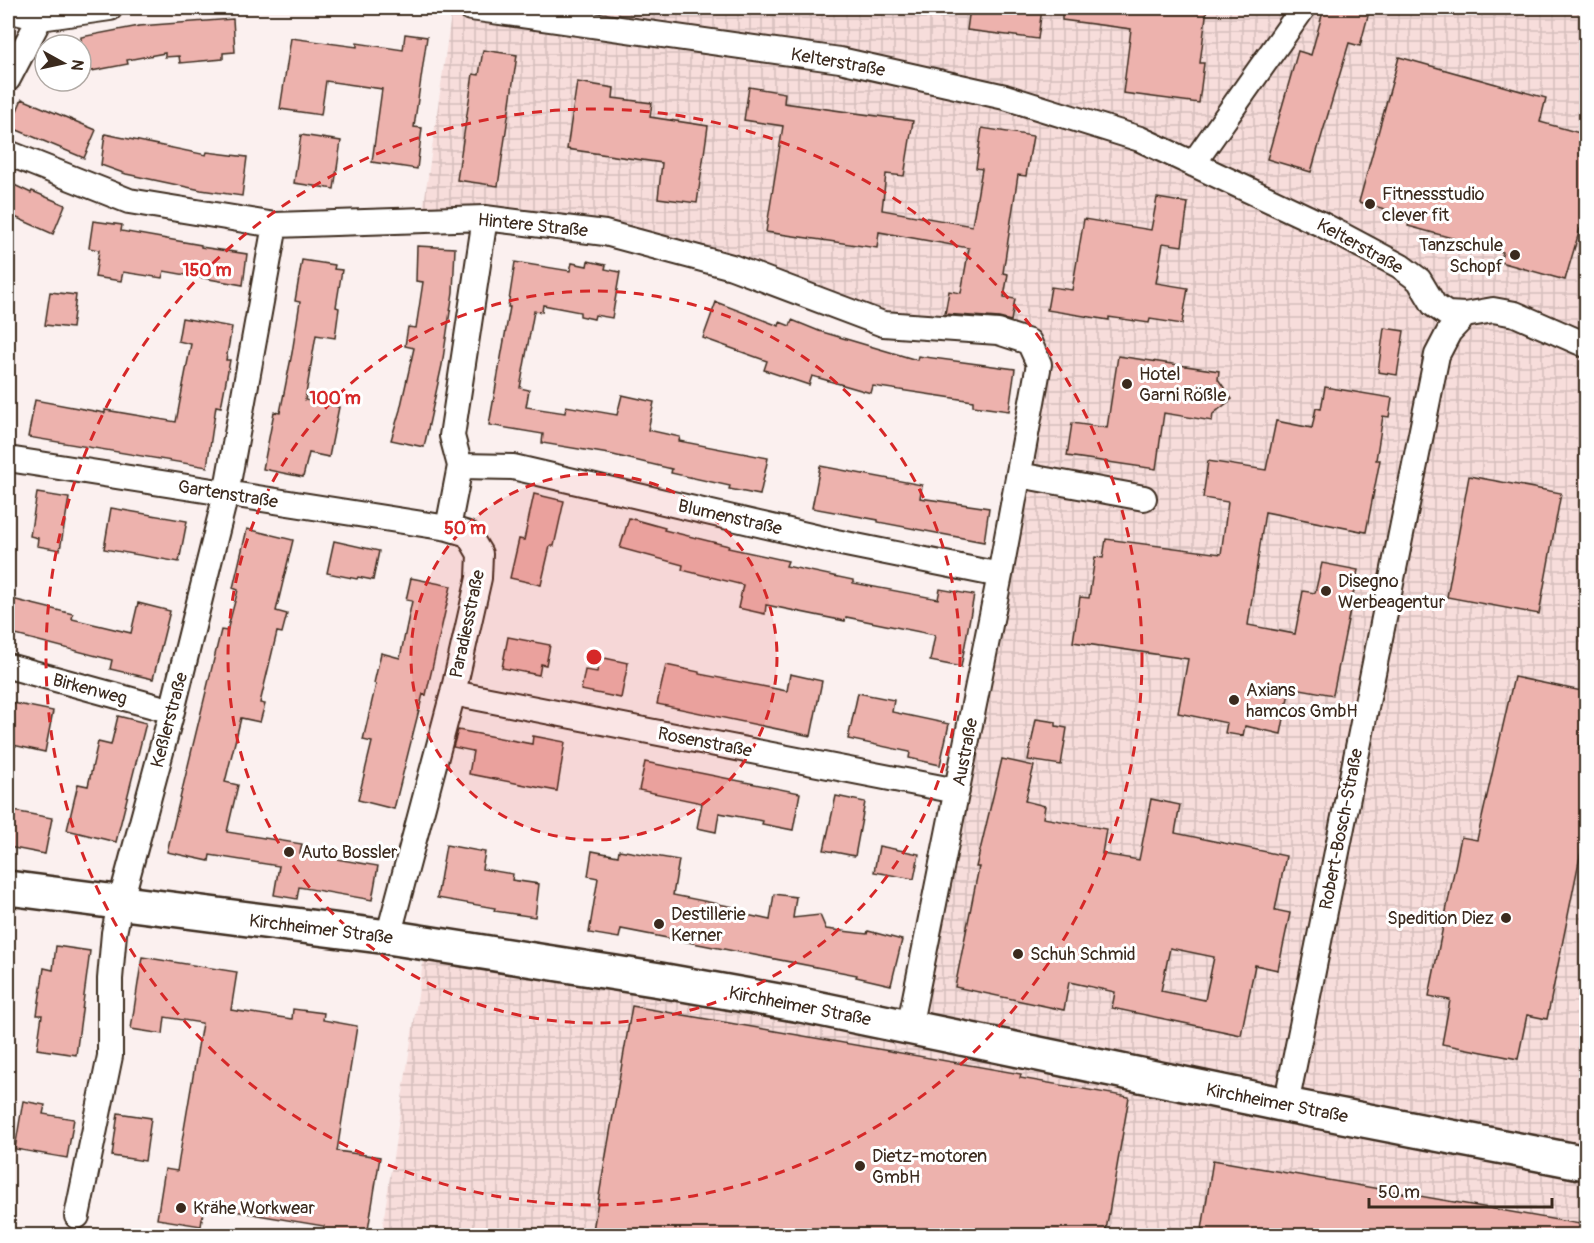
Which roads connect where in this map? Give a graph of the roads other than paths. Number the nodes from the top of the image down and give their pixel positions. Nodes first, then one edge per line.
1 (110, 8) edge
2 (471, 8) edge
3 (1303, 8) edge
4 (10, 10) edge
5 (40, 18) junction
6 (8, 79) edge
7 (8, 153) edge
8 (1193, 164) junction
9 (485, 218) junction
10 (275, 225) junction
11 (1465, 315) junction
12 (1587, 345) edge
13 (1039, 364) joint
14 (8, 459) edge
15 (460, 466) junction
16 (1019, 475) junction
17 (226, 494) junction
18 (1144, 498) dead end
19 (448, 528) junction
20 (1000, 574) junction
21 (8, 666) edge
22 (453, 693) junction
23 (172, 711) junction
24 (957, 791) junction
25 (8, 888) edge
26 (120, 904) junction
27 (388, 937) junction
28 (909, 1028) junction
29 (1286, 1105) junction
30 (1587, 1163) edge
31 (77, 1216) dead end

1 - 5 street
2 - 8 street, Kelterstraße
3 - 8 street
4 - 5 street
5 - 6 street
7 - 10 street, Hintere Straße
8 - 11 street, Kelterstraße
9 - 10 street, Hintere Straße
9 - 13 street, Hintere Straße
9 - 15 street
10 - 17 street, Keßlerstraße
11 - 12 street, Kelterstraße
11 - 29 street, Robert-Bosch-Straße
13 - 16 street, Austraße
14 - 17 street, Gartenstraße
15 - 19 street
15 - 20 street, Blumenstraße
16 - 18 street
16 - 20 street, Austraße
17 - 19 street, Gartenstraße
17 - 23 street, Keßlerstraße
19 - 22 street, Paradiesstraße
20 - 24 street, Austraße
21 - 23 street, Birkenweg
22 - 24 street, Rosenstraße
22 - 27 street, Paradiesstraße
23 - 26 street, Keßlerstraße
24 - 28 street, Austraße
25 - 26 street, Kirchheimer Straße
26 - 27 street, Kirchheimer Straße
26 - 31 street, Keßlerstraße
27 - 28 street, Kirchheimer Straße
28 - 29 street, Kirchheimer Straße
29 - 30 street, Kirchheimer Straße

